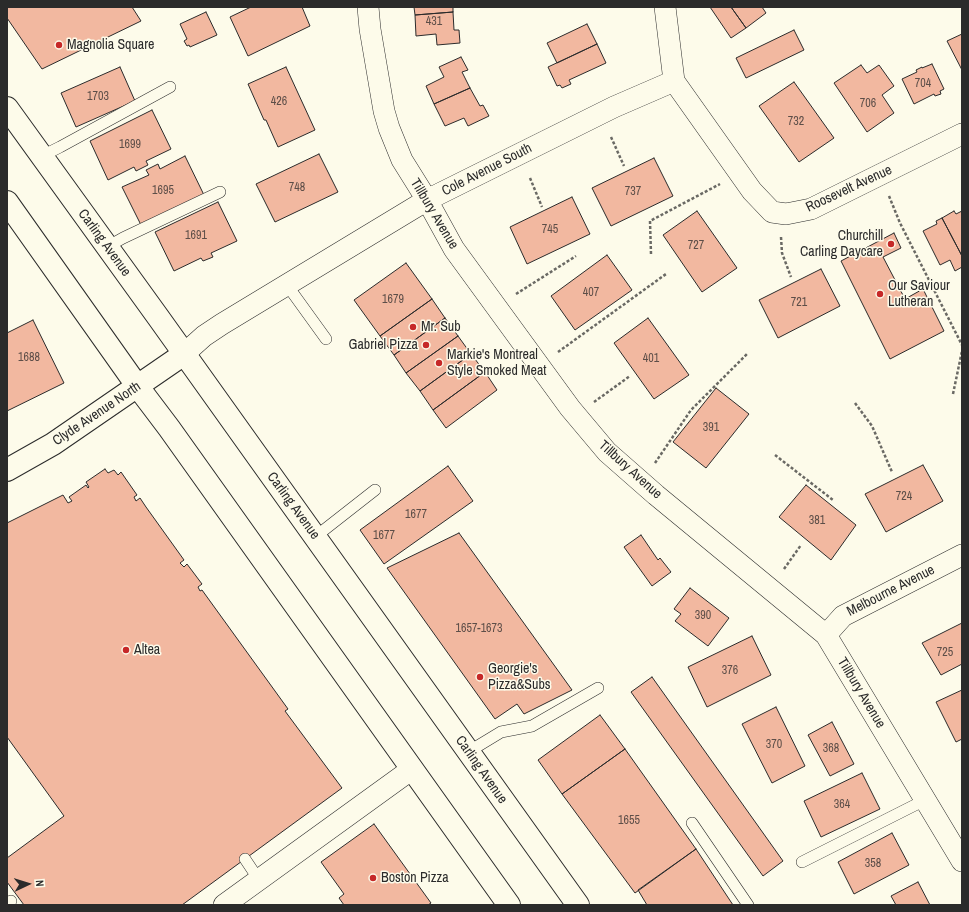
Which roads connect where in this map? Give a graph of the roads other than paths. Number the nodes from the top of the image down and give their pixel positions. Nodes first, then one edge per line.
1 (368, 7) edge
2 (665, 7) edge
3 (674, 81) junction
4 (170, 87) dead end
5 (7, 108) edge
6 (962, 134) edge
7 (42, 156) junction
8 (220, 192) dead end
9 (427, 200) junction
10 (7, 202) edge
11 (107, 247) junction
12 (287, 285) junction
13 (326, 339) dead end
14 (184, 354) junction
15 (138, 387) junction
16 (7, 470) edge
17 (375, 490) dead end
18 (315, 537) junction
19 (962, 555) edge
20 (826, 635) junction
21 (598, 688) dead end
22 (468, 752) junction
23 (412, 769) junction
24 (925, 800) junction
25 (692, 823) dead end
26 (245, 859) dead end
27 (962, 861) edge
28 (802, 862) dead end
29 (258, 880) junction
30 (224, 905) edge
31 (510, 905) edge
32 (578, 905) edge
33 (748, 905) edge

1 - 9 street, Tillbury Avenue
2 - 3 street
3 - 6 street, Roosevelt Avenue
3 - 9 street, Cole Avenue South
4 - 7 lane
5 - 7 main road, Carling Avenue
7 - 11 main road, Carling Avenue
8 - 11 lane
9 - 12 street, Cole Avenue South
9 - 20 street, Tillbury Avenue
10 - 15 main road
11 - 14 main road, Carling Avenue
12 - 13 lane
12 - 14 street, Cole Avenue South
14 - 15 main road, Clyde Avenue North
14 - 18 main road, Carling Avenue
15 - 16 main road, Clyde Avenue North
15 - 23 main road
17 - 18 lane
18 - 22 main road, Carling Avenue
19 - 20 street, Melbourne Avenue
20 - 24 street, Tillbury Avenue
21 - 22 lane
22 - 32 main road, Carling Avenue
23 - 29 street
23 - 31 main road
24 - 27 street, Tillbury Avenue
24 - 28 lane
25 - 33 lane
26 - 29 lane
29 - 30 street

